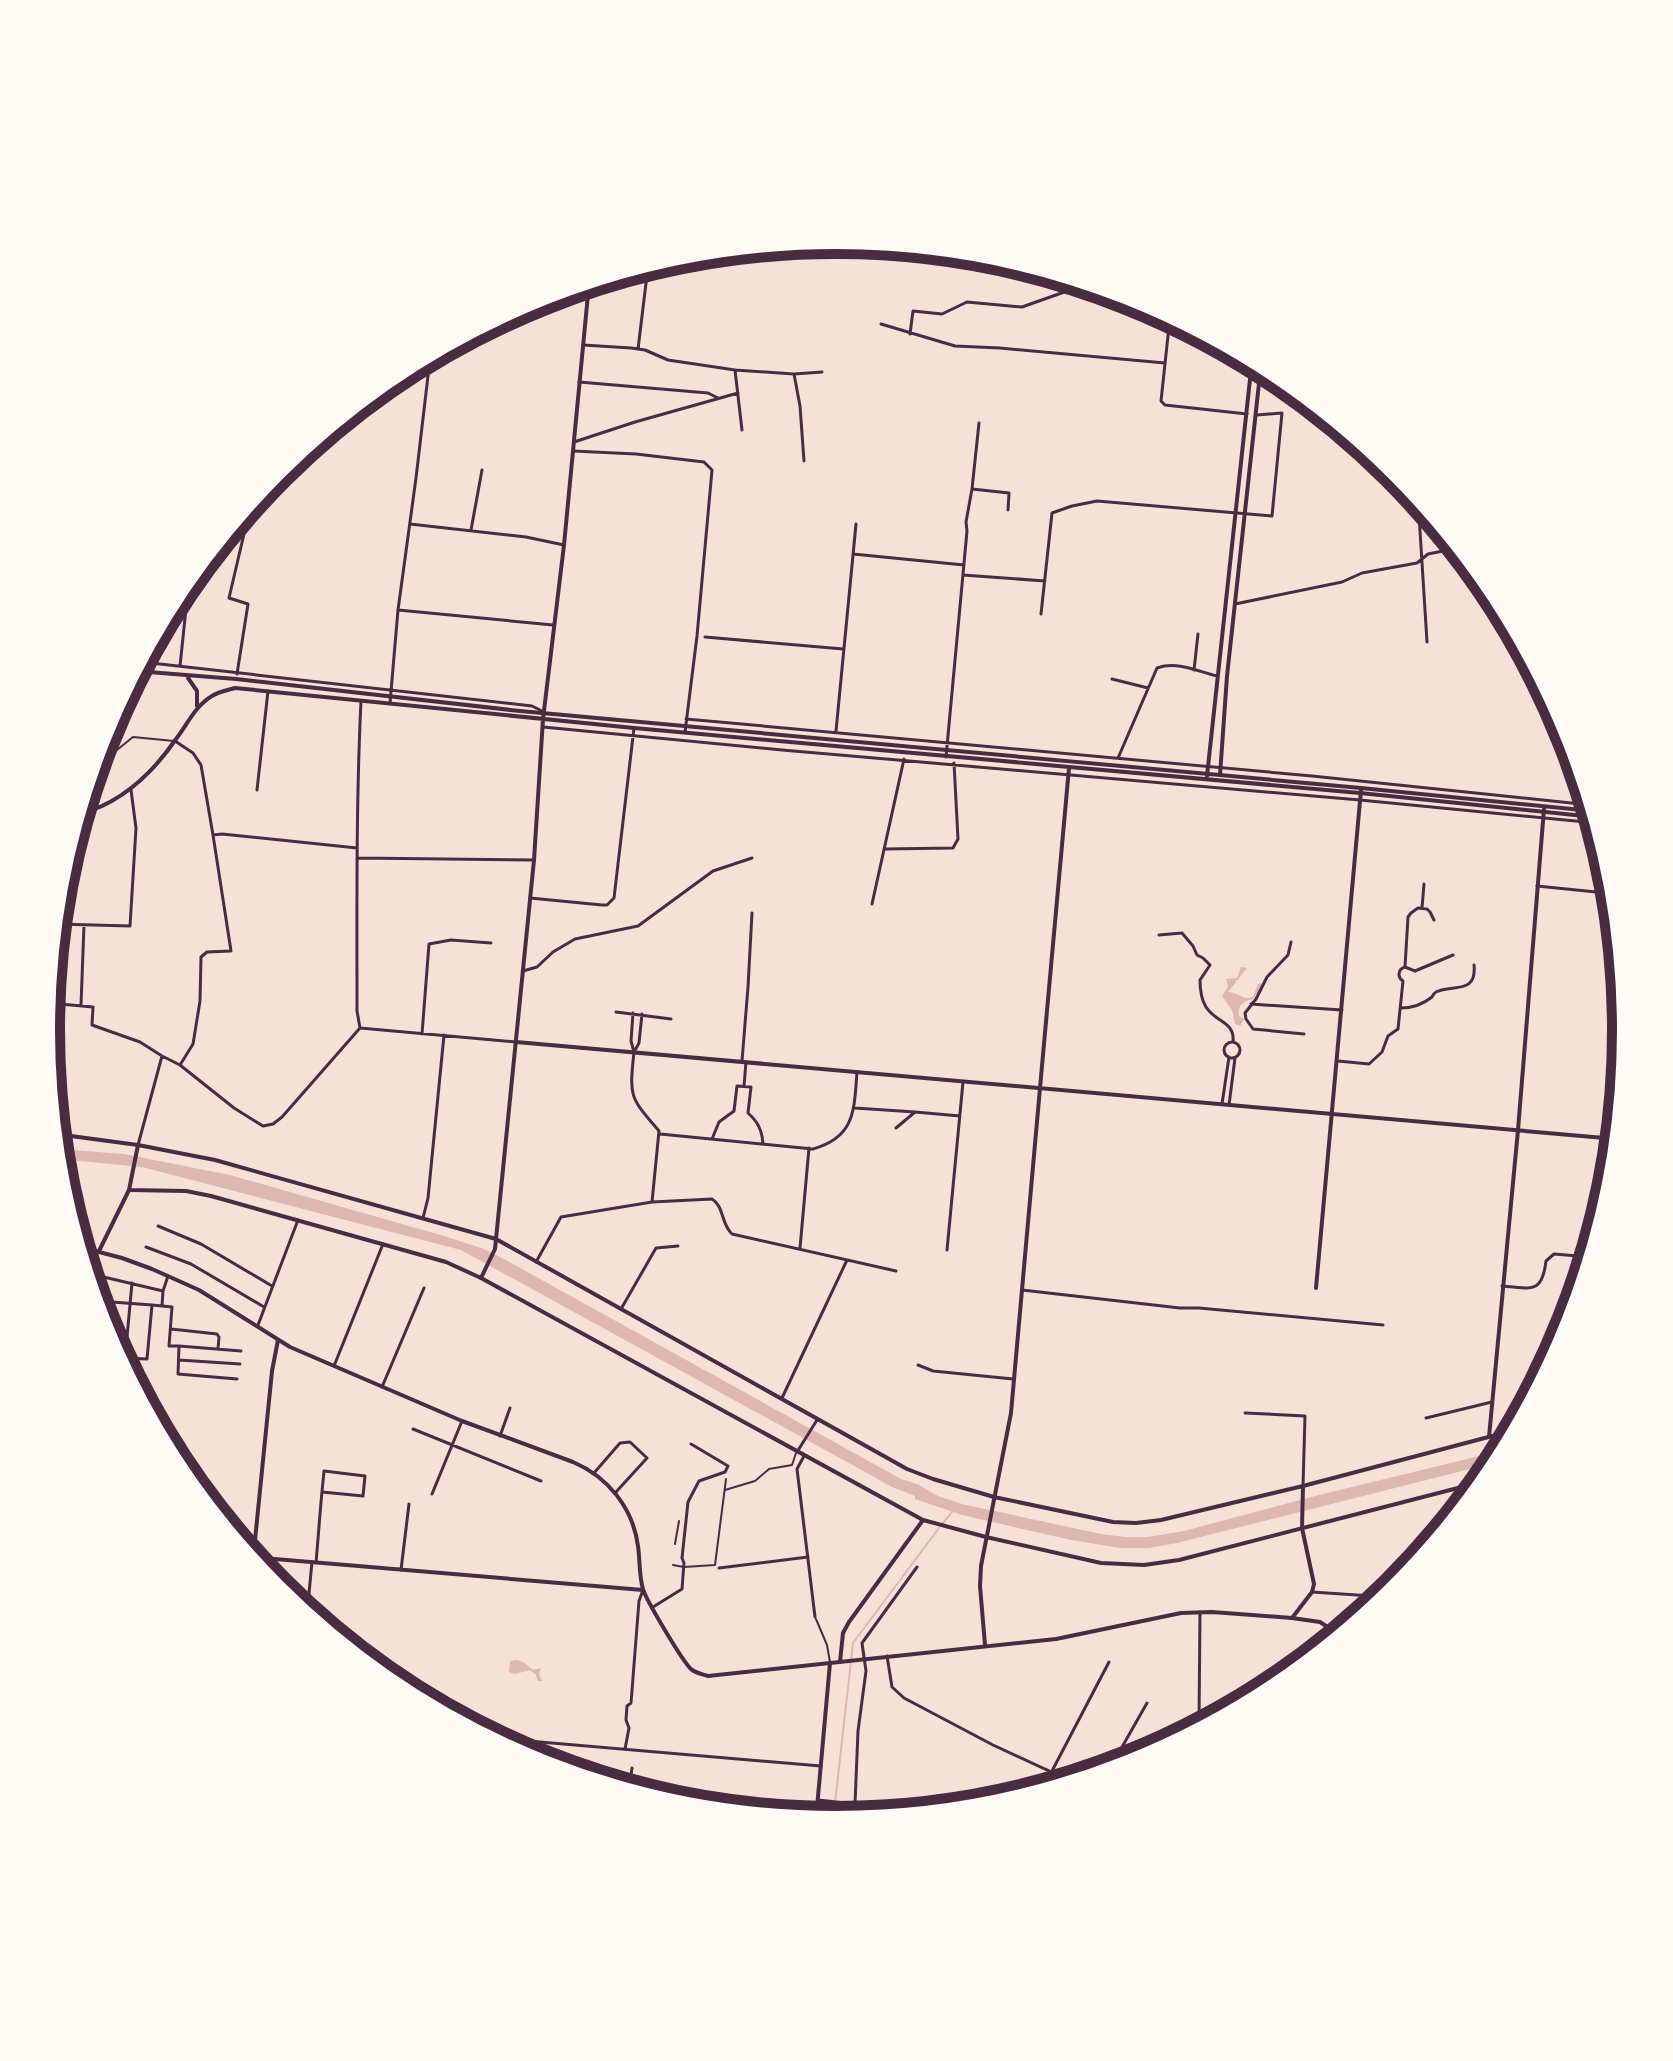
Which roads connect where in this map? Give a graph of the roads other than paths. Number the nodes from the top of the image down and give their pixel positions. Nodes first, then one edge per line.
1 (647, 278) edge
2 (1070, 290) edge
3 (588, 295) edge
4 (881, 324) dead end
5 (1169, 329) edge
6 (910, 334) junction
7 (583, 345) junction
8 (638, 349) junction
9 (1165, 363) junction
10 (429, 370) edge
11 (735, 370) junction
12 (822, 372) dead end
13 (794, 374) junction
14 (1251, 374) edge
15 (1260, 380) edge
16 (579, 382) junction
17 (738, 393) junction
18 (719, 399) junction
19 (1247, 414) junction
20 (1257, 415) junction
21 (979, 423) dead end
22 (742, 430) dead end
23 (574, 442) junction
24 (573, 451) junction
25 (804, 461) dead end
26 (482, 470) dead end
27 (972, 489) junction
28 (1008, 510) dead end
29 (1235, 513) junction
30 (1245, 514) junction
31 (1419, 518) edge
32 (410, 524) junction
33 (856, 524) dead end
34 (245, 528) edge
35 (471, 530) junction
36 (564, 545) junction
37 (1446, 550) edge
38 (853, 554) junction
39 (1422, 559) junction
40 (964, 565) junction
41 (963, 575) junction
42 (1045, 581) junction
43 (1235, 604) junction
44 (186, 607) edge
45 (398, 610) junction
46 (1041, 614) dead end
47 (554, 625) junction
48 (1198, 634) dead end
49 (705, 637) dead end
50 (1427, 642) dead end
51 (843, 649) junction
52 (153, 663) edge
53 (180, 666) junction
54 (1194, 670) junction
55 (148, 672) edge
56 (186, 676) junction
57 (237, 676) junction
58 (1217, 676) junction
59 (1112, 679) dead end
60 (1148, 688) junction
61 (268, 691) junction
62 (391, 697) junction
63 (361, 699) junction
64 (197, 709) junction
65 (544, 712) junction
66 (543, 719) junction
67 (686, 719) junction
68 (543, 727) junction
69 (685, 730) junction
70 (634, 731) junction
71 (836, 732) junction
72 (850, 734) junction
73 (175, 741) junction
74 (850, 742) junction
75 (948, 743) junction
76 (946, 754) junction
77 (1070, 754) junction
78 (111, 755) edge
79 (904, 759) junction
80 (1118, 759) junction
81 (954, 763) junction
82 (1069, 768) junction
83 (1207, 768) junction
84 (1220, 768) junction
85 (1207, 777) junction
86 (1219, 778) junction
87 (1206, 787) junction
88 (131, 790) junction
89 (257, 790) dead end
90 (1360, 794) junction
91 (1579, 804) edge
92 (92, 809) edge
93 (1581, 811) edge
94 (1543, 813) junction
95 (1583, 816) edge
96 (1584, 821) edge
97 (213, 835) junction
98 (357, 848) junction
99 (885, 849) junction
100 (357, 858) junction
101 (752, 858) dead end
102 (534, 860) junction
103 (1424, 884) dead end
104 (1537, 886) junction
105 (1600, 892) edge
106 (530, 898) junction
107 (872, 904) dead end
108 (1422, 908) junction
109 (752, 913) dead end
110 (1434, 920) dead end
111 (68, 924) edge
112 (84, 925) junction
113 (1159, 935) dead end
114 (1291, 942) dead end
115 (491, 943) dead end
116 (1453, 955) dead end
117 (1474, 965) dead end
118 (1405, 967) junction
119 (523, 971) junction
120 (61, 1004) edge
121 (1251, 1004) junction
122 (81, 1006) junction
123 (1401, 1008) junction
124 (1342, 1010) junction
125 (616, 1012) dead end
126 (633, 1013) junction
127 (642, 1014) junction
128 (671, 1019) dead end
129 (360, 1028) junction
130 (422, 1034) junction
131 (1304, 1034) dead end
132 (444, 1035) junction
133 (516, 1042) junction
134 (1233, 1042) junction
135 (634, 1052) junction
136 (162, 1056) junction
137 (1229, 1057) junction
138 (1235, 1058) junction
139 (1337, 1061) junction
140 (744, 1062) junction
141 (180, 1065) junction
142 (857, 1072) junction
143 (963, 1081) junction
144 (744, 1086) junction
145 (1040, 1088) junction
146 (1226, 1104) junction
147 (854, 1108) junction
148 (915, 1112) junction
149 (1333, 1114) junction
150 (960, 1116) junction
151 (896, 1128) dead end
152 (1518, 1130) junction
153 (659, 1134) junction
154 (68, 1136) edge
155 (1605, 1138) edge
156 (712, 1139) junction
157 (763, 1144) junction
158 (138, 1145) junction
159 (809, 1148) junction
160 (129, 1190) junction
161 (652, 1202) junction
162 (423, 1219) junction
163 (298, 1220) junction
164 (158, 1226) dead end
165 (496, 1239) junction
166 (383, 1244) junction
167 (678, 1246) dead end
168 (146, 1247) dead end
169 (92, 1249) edge
170 (799, 1250) junction
171 (947, 1250) dead end
172 (99, 1251) junction
173 (1579, 1256) edge
174 (847, 1260) junction
175 (536, 1262) junction
176 (896, 1271) dead end
177 (100, 1276) edge
178 (168, 1276) junction
179 (481, 1278) junction
180 (132, 1283) junction
181 (272, 1286) junction
182 (1502, 1286) junction
183 (424, 1288) dead end
184 (1316, 1288) dead end
185 (1022, 1290) junction
186 (163, 1291) junction
187 (112, 1302) dead end
188 (131, 1303) junction
189 (152, 1305) junction
190 (162, 1306) junction
191 (264, 1307) junction
192 (621, 1309) junction
193 (1383, 1325) dead end
194 (257, 1327) junction
195 (171, 1329) junction
196 (278, 1340) junction
197 (127, 1345) edge
198 (179, 1346) junction
199 (218, 1349) junction
200 (241, 1351) dead end
201 (133, 1359) edge
202 (179, 1360) junction
203 (240, 1364) dead end
204 (918, 1365) dead end
205 (334, 1366) junction
206 (237, 1379) dead end
207 (1014, 1379) junction
208 (382, 1387) junction
209 (781, 1399) junction
210 (1492, 1402) junction
211 (510, 1408) dead end
212 (1245, 1413) dead end
213 (1426, 1418) dead end
214 (817, 1420) junction
215 (462, 1421) junction
216 (413, 1429) dead end
217 (1499, 1434) edge
218 (500, 1436) junction
219 (1489, 1437) junction
220 (691, 1444) dead end
221 (452, 1445) junction
222 (797, 1452) junction
223 (804, 1456) junction
224 (594, 1473) junction
225 (726, 1479) dead end
226 (541, 1481) dead end
227 (1303, 1486) junction
228 (1465, 1486) edge
229 (725, 1490) junction
230 (322, 1492) junction
231 (432, 1494) dead end
232 (615, 1494) junction
233 (994, 1497) junction
234 (409, 1504) dead end
235 (923, 1520) junction
236 (679, 1521) dead end
237 (1302, 1528) junction
238 (986, 1537) junction
239 (254, 1543) edge
240 (675, 1544) dead end
241 (808, 1557) junction
242 (268, 1559) edge
243 (314, 1562) junction
244 (673, 1565) dead end
245 (717, 1566) junction
246 (684, 1567) junction
247 (917, 1567) dead end
248 (401, 1570) junction
249 (643, 1590) junction
250 (1312, 1592) junction
251 (1368, 1596) edge
252 (309, 1600) edge
253 (653, 1607) junction
254 (1200, 1612) junction
255 (815, 1617) joint
256 (1292, 1618) junction
257 (1330, 1629) edge
258 (985, 1645) junction
259 (887, 1656) junction
260 (865, 1659) junction
261 (842, 1662) junction
262 (1109, 1662) dead end
263 (830, 1663) junction
264 (1147, 1703) dead end
265 (1199, 1717) edge
266 (523, 1741) edge
267 (625, 1749) junction
268 (1118, 1754) edge
269 (821, 1766) junction
270 (632, 1768) dead end
271 (1052, 1771) junction
272 (1058, 1774) edge
273 (630, 1779) edge
274 (818, 1800) junction
275 (855, 1804) junction
276 (817, 1806) edge
277 (863, 1806) edge

1 - 8 street
2 - 6 street
3 - 7 main road
4 - 6 street
5 - 9 street
6 - 9 street
7 - 8 street
7 - 16 main road
8 - 11 street
9 - 19 street
10 - 32 street
11 - 13 street
11 - 17 street
12 - 13 street
13 - 25 street
14 - 19 main road
15 - 20 main road
16 - 18 street
16 - 23 main road
17 - 18 street
17 - 22 street
18 - 23 street
19 - 20 main road
19 - 29 main road
20 - 30 main road
20 - 30 street
21 - 27 street
23 - 24 main road
24 - 36 main road
24 - 67 street
26 - 35 street
27 - 28 street
27 - 40 street
29 - 30 street
29 - 42 street
29 - 58 main road
30 - 43 main road
31 - 39 street
32 - 35 street
32 - 45 street
33 - 38 street
34 - 57 street
35 - 36 street
36 - 47 main road
37 - 39 street
38 - 40 street
38 - 51 street
39 - 43 street
39 - 50 street
40 - 41 street
41 - 42 street
41 - 75 street
42 - 46 street
43 - 84 main road
44 - 53 street
45 - 47 street
45 - 62 street
47 - 65 main road
48 - 54 street
49 - 51 street
51 - 71 street
52 - 53 street
53 - 57 street
54 - 58 street
54 - 60 street
55 - 56 main road
56 - 57 main road
56 - 64 main road
57 - 62 main road
58 - 83 main road
59 - 60 street
60 - 80 street
61 - 63 main road
61 - 64 main road
61 - 89 street
62 - 63 main road
62 - 65 main road
62 - 66 main road
63 - 98 street
64 - 73 main road
65 - 66 main road
65 - 69 main road
66 - 68 main road
66 - 70 main road
67 - 69 street
67 - 71 street
68 - 70 street
68 - 102 main road
69 - 70 main road
69 - 74 main road
69 - 76 main road
70 - 79 street
70 - 106 street
71 - 72 street
72 - 74 street
72 - 75 street
73 - 78 street
73 - 88 main road
73 - 97 street
74 - 76 main road
75 - 76 street
75 - 77 street
76 - 82 main road
77 - 80 street
77 - 82 street
79 - 81 street
79 - 99 street
80 - 83 street
81 - 82 street
81 - 99 street
82 - 85 main road
82 - 87 street
82 - 145 main road
83 - 84 street
83 - 85 main road
84 - 86 main road
84 - 91 street
85 - 86 main road
85 - 87 street
86 - 90 main road
87 - 90 street
88 - 92 main road
88 - 112 street
90 - 94 main road
90 - 124 main road
93 - 94 main road
94 - 95 main road
94 - 96 street
94 - 104 main road
97 - 98 street
97 - 141 street
98 - 100 street
99 - 107 street
100 - 102 street
100 - 129 street
101 - 119 street
102 - 106 main road
103 - 108 street
104 - 105 street
104 - 152 main road
106 - 119 main road
108 - 110 street
108 - 118 street
109 - 140 street
111 - 112 street
112 - 122 street
113 - 134 street
114 - 121 street
115 - 130 street
116 - 118 street
117 - 123 street
118 - 123 street
119 - 133 main road
120 - 122 street
121 - 124 street
121 - 131 street
122 - 136 street
123 - 139 street
124 - 139 main road
125 - 126 street
126 - 127 street
126 - 135 street
127 - 128 street
127 - 135 street
129 - 130 street
129 - 141 street
130 - 132 street
132 - 133 street
132 - 162 street
133 - 135 main road
133 - 165 main road
134 - 137 street
134 - 138 street
135 - 140 main road
135 - 153 street
136 - 141 street
136 - 158 street
137 - 138 street
137 - 146 street
138 - 146 street
139 - 149 main road
140 - 142 main road
140 - 144 street
142 - 143 main road
142 - 147 street
143 - 145 main road
143 - 150 street
144 - 156 street
144 - 157 street
145 - 146 main road
145 - 185 main road
146 - 149 main road
147 - 148 street
147 - 159 street
148 - 150 street
148 - 151 street
149 - 152 main road
149 - 184 main road
150 - 171 street
152 - 155 main road
152 - 182 main road
153 - 156 street
153 - 161 street
154 - 158 main road
156 - 157 street
157 - 159 street
158 - 160 main road
158 - 162 main road
159 - 170 street
160 - 163 main road
160 - 172 main road
161 - 170 street
161 - 175 street
162 - 165 main road
163 - 166 main road
163 - 181 street
164 - 181 street
165 - 175 main road
165 - 179 main road
166 - 179 main road
166 - 205 street
167 - 192 street
168 - 191 street
169 - 172 main road
170 - 174 street
172 - 178 main road
173 - 182 street
174 - 176 street
174 - 209 street
175 - 192 main road
177 - 180 street
178 - 186 street
178 - 194 main road
179 - 222 main road
180 - 186 street
180 - 188 street
181 - 191 street
182 - 210 main road
183 - 208 street
185 - 193 street
185 - 207 main road
186 - 190 street
187 - 188 street
188 - 189 street
188 - 197 street
189 - 190 street
189 - 201 street
190 - 195 street
191 - 194 street
192 - 209 main road
194 - 196 main road
195 - 198 street
195 - 199 street
196 - 205 main road
196 - 239 main road
198 - 199 street
198 - 202 street
199 - 200 street
202 - 203 street
202 - 206 street
204 - 207 street
205 - 208 main road
207 - 233 main road
208 - 215 main road
209 - 214 main road
210 - 213 street
210 - 219 main road
211 - 218 street
212 - 227 street
214 - 222 street
214 - 233 main road
215 - 218 main road
215 - 221 street
216 - 221 street
217 - 219 main road
218 - 224 main road
219 - 227 main road
220 - 246 street
221 - 226 street
221 - 231 street
222 - 223 main road
222 - 229 street
223 - 235 main road
223 - 241 street
224 - 232 main road
224 - 232 street
225 - 229 street
227 - 233 main road
227 - 237 main road
228 - 237 main road
229 - 245 street
230 - 230 street
230 - 243 street
232 - 249 main road
233 - 238 main road
234 - 248 street
235 - 238 main road
235 - 261 main road
236 - 240 street
237 - 238 main road
237 - 250 main road
238 - 258 main road
241 - 245 street
241 - 255 street
242 - 243 main road
243 - 248 main road
243 - 252 street
244 - 246 street
245 - 246 street
246 - 253 street
247 - 260 street
248 - 249 main road
249 - 253 main road
249 - 267 street
250 - 251 street
250 - 256 main road
253 - 263 main road
254 - 256 main road
254 - 258 main road
254 - 265 street
255 - 263 street
256 - 257 main road
258 - 259 main road
259 - 260 main road
259 - 271 street
260 - 261 main road
260 - 275 street
261 - 263 main road
262 - 271 street
263 - 269 main road
264 - 268 street
266 - 267 street
267 - 269 street
269 - 274 main road
270 - 273 street
271 - 272 street
274 - 275 street
274 - 276 main road
275 - 277 street

